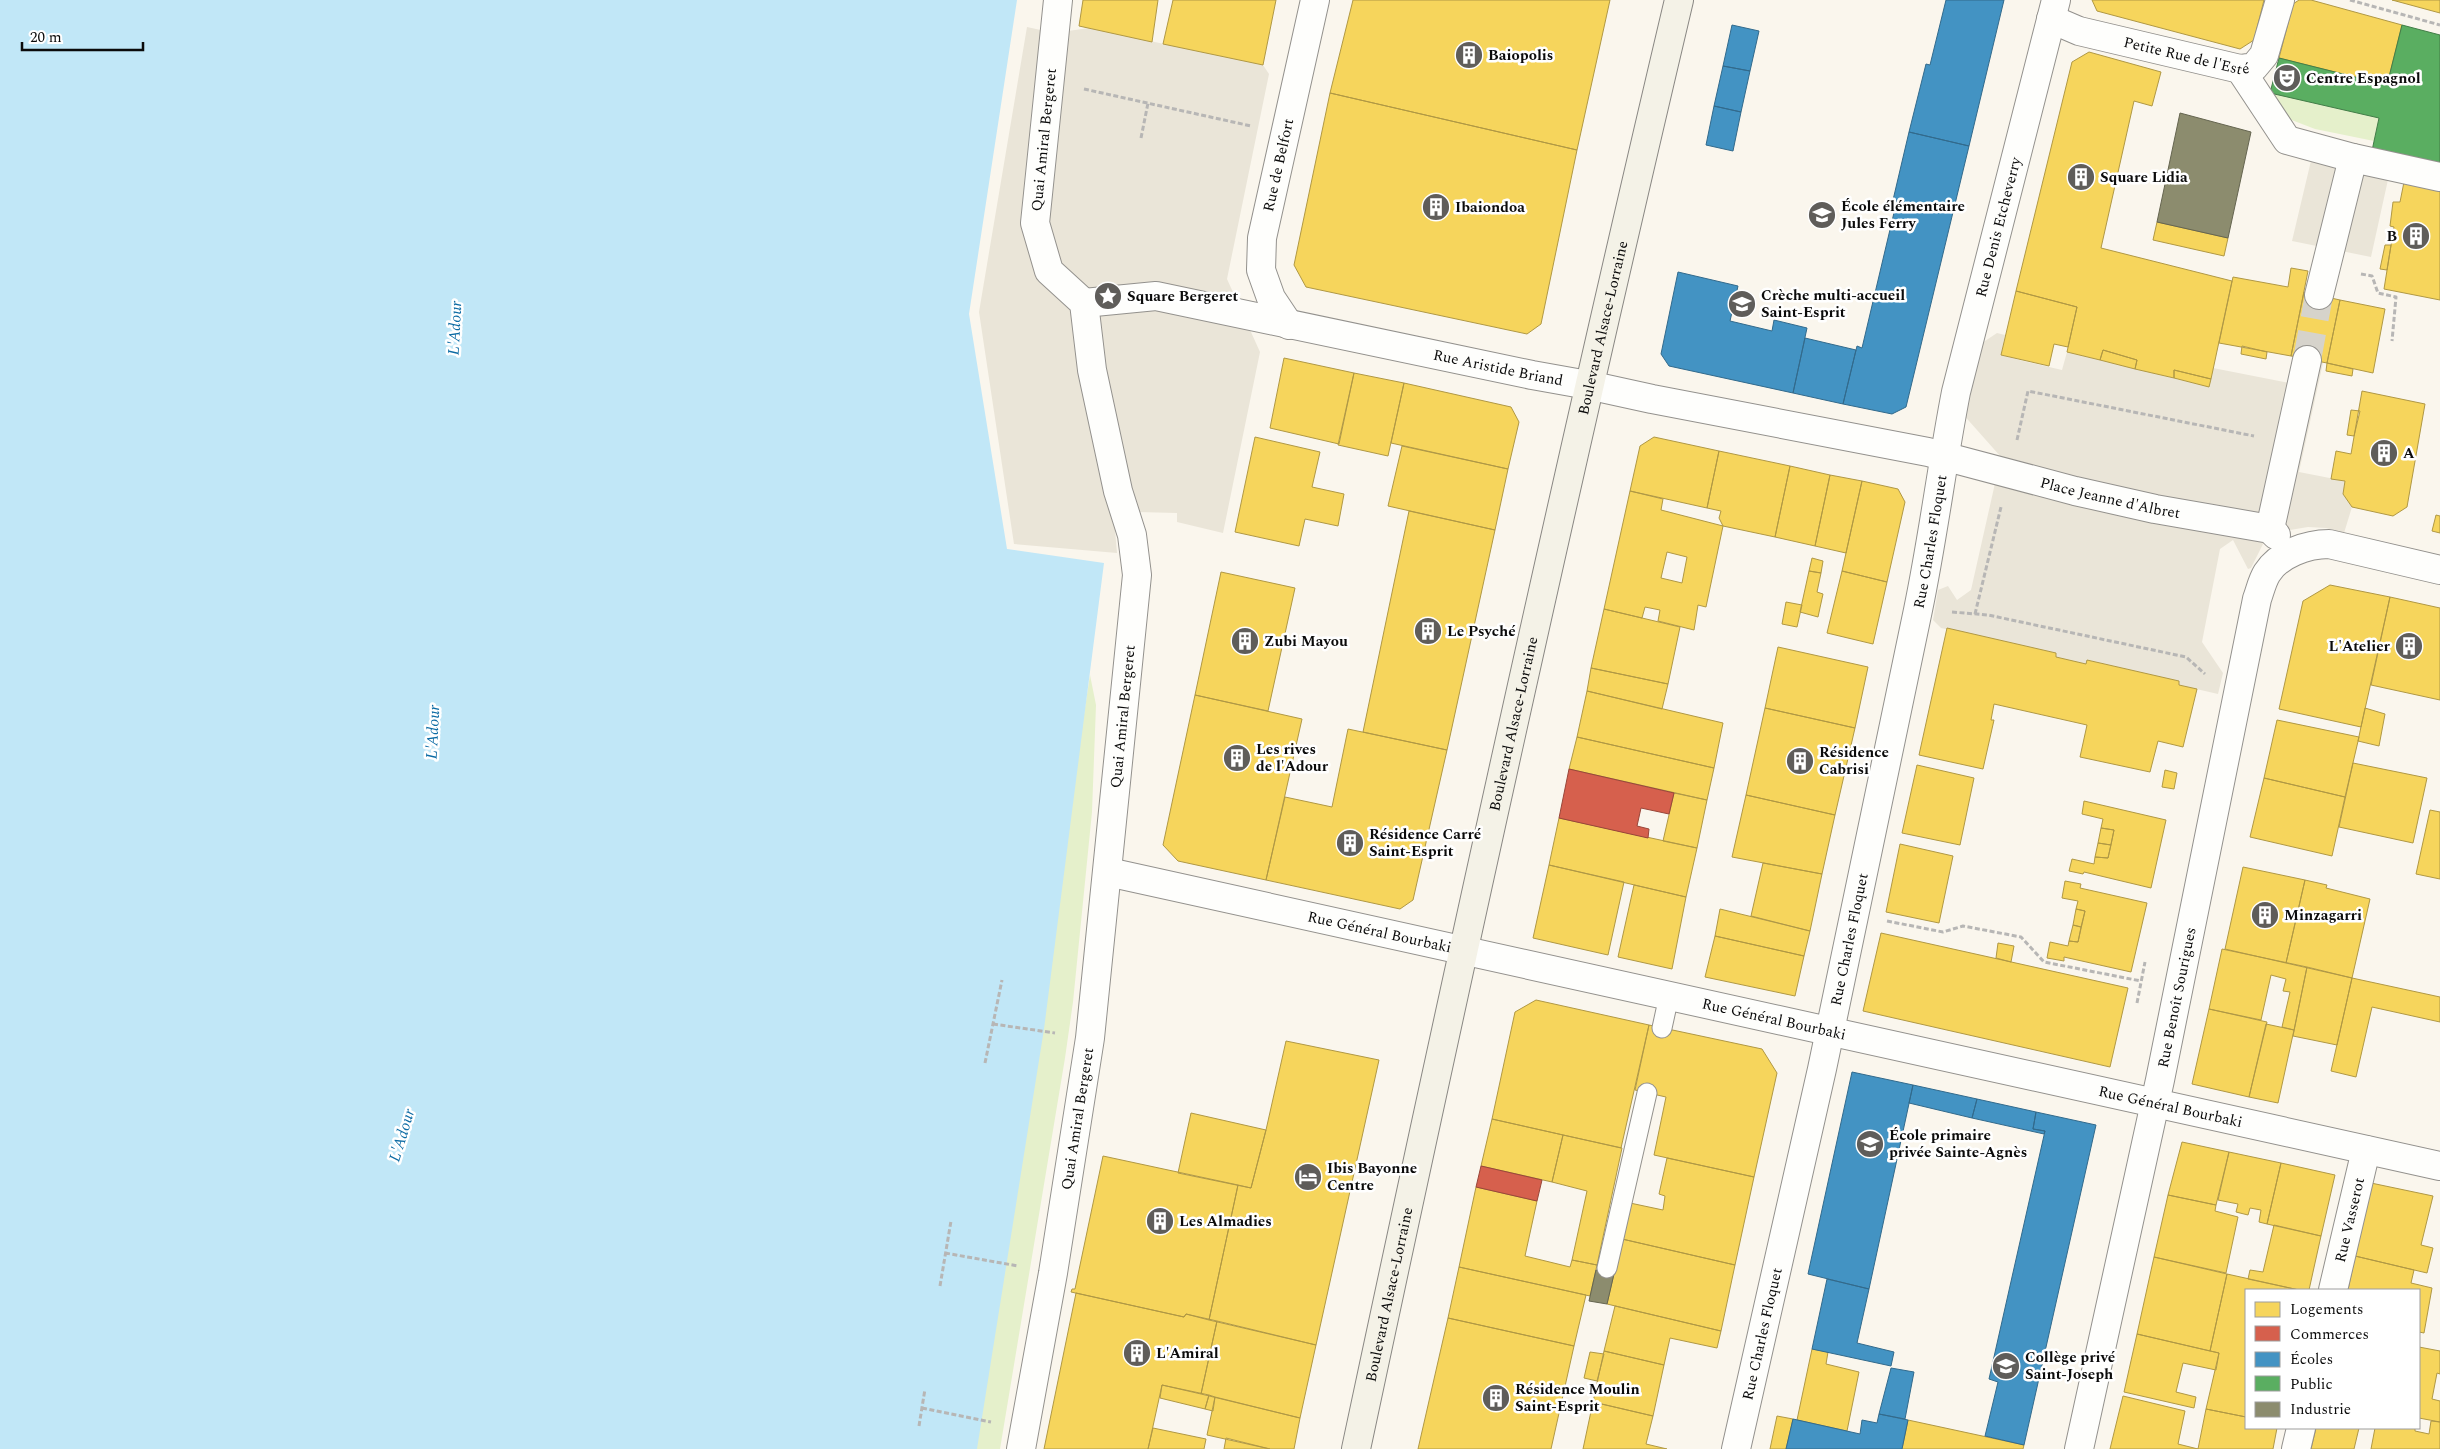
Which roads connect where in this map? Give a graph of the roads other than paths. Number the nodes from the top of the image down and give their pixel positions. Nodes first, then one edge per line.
1 (1058, 0) edge
2 (1315, 0) edge
3 (1679, 0) edge
4 (2280, 0) edge
5 (2053, 10) edge
6 (2240, 68) junction
7 (2353, 158) junction
8 (2440, 176) edge
9 (2319, 295) tunnel mouth
10 (1084, 304) junction
11 (1289, 325) junction
12 (2307, 360) tunnel mouth
13 (1588, 384) junction
14 (1943, 456) junction
15 (2278, 540) junction
16 (2440, 570) edge
17 (1108, 872) junction
18 (1462, 950) junction
19 (1669, 996) junction
20 (1662, 1028) dead end
21 (1830, 1031) junction
22 (1648, 1093) dead end
23 (2155, 1103) junction
24 (2366, 1150) junction
25 (2440, 1166) edge
26 (1607, 1268) dead end
27 (2333, 1289) edge
28 (2301, 1429) edge
29 (1022, 1439) edge
30 (1356, 1449) edge
31 (1736, 1449) edge
32 (2079, 1449) edge
33 (2296, 1449) edge

1 - 10 street, Quai Amiral Bergeret
2 - 11 street, Rue de Belfort
3 - 13 main road, Boulevard Alsace-Lorraine
4 - 6 street, Petite Rue de l'Esté
5 - 6 street, Petite Rue de l'Esté
5 - 14 street, Rue Denis Etcheverry
6 - 7 street
7 - 8 street
7 - 9 street
10 - 11 street, Rue Aristide Briand
10 - 17 street, Quai Amiral Bergeret
11 - 13 street, Rue Aristide Briand
12 - 15 street
13 - 14 street, Rue Aristide Briand
13 - 18 main road, Boulevard Alsace-Lorraine
14 - 15 street, Place Jeanne d'Albret
14 - 21 street, Rue Charles Floquet
15 - 16 street
15 - 23 street, Rue Benoît Sourigues
17 - 18 street, Rue Général Bourbaki
17 - 29 street, Quai Amiral Bergeret
18 - 19 street, Rue Général Bourbaki
18 - 30 main road, Boulevard Alsace-Lorraine
19 - 20 lane
19 - 21 street, Rue Général Bourbaki
21 - 23 street, Rue Général Bourbaki
21 - 31 street, Rue Charles Floquet
22 - 26 lane
23 - 24 street, Rue Général Bourbaki
23 - 32 street, Rue Benoît Sourigues
24 - 25 street, Rue Général Bourbaki
24 - 27 street, Rue Vasserot
28 - 33 street

